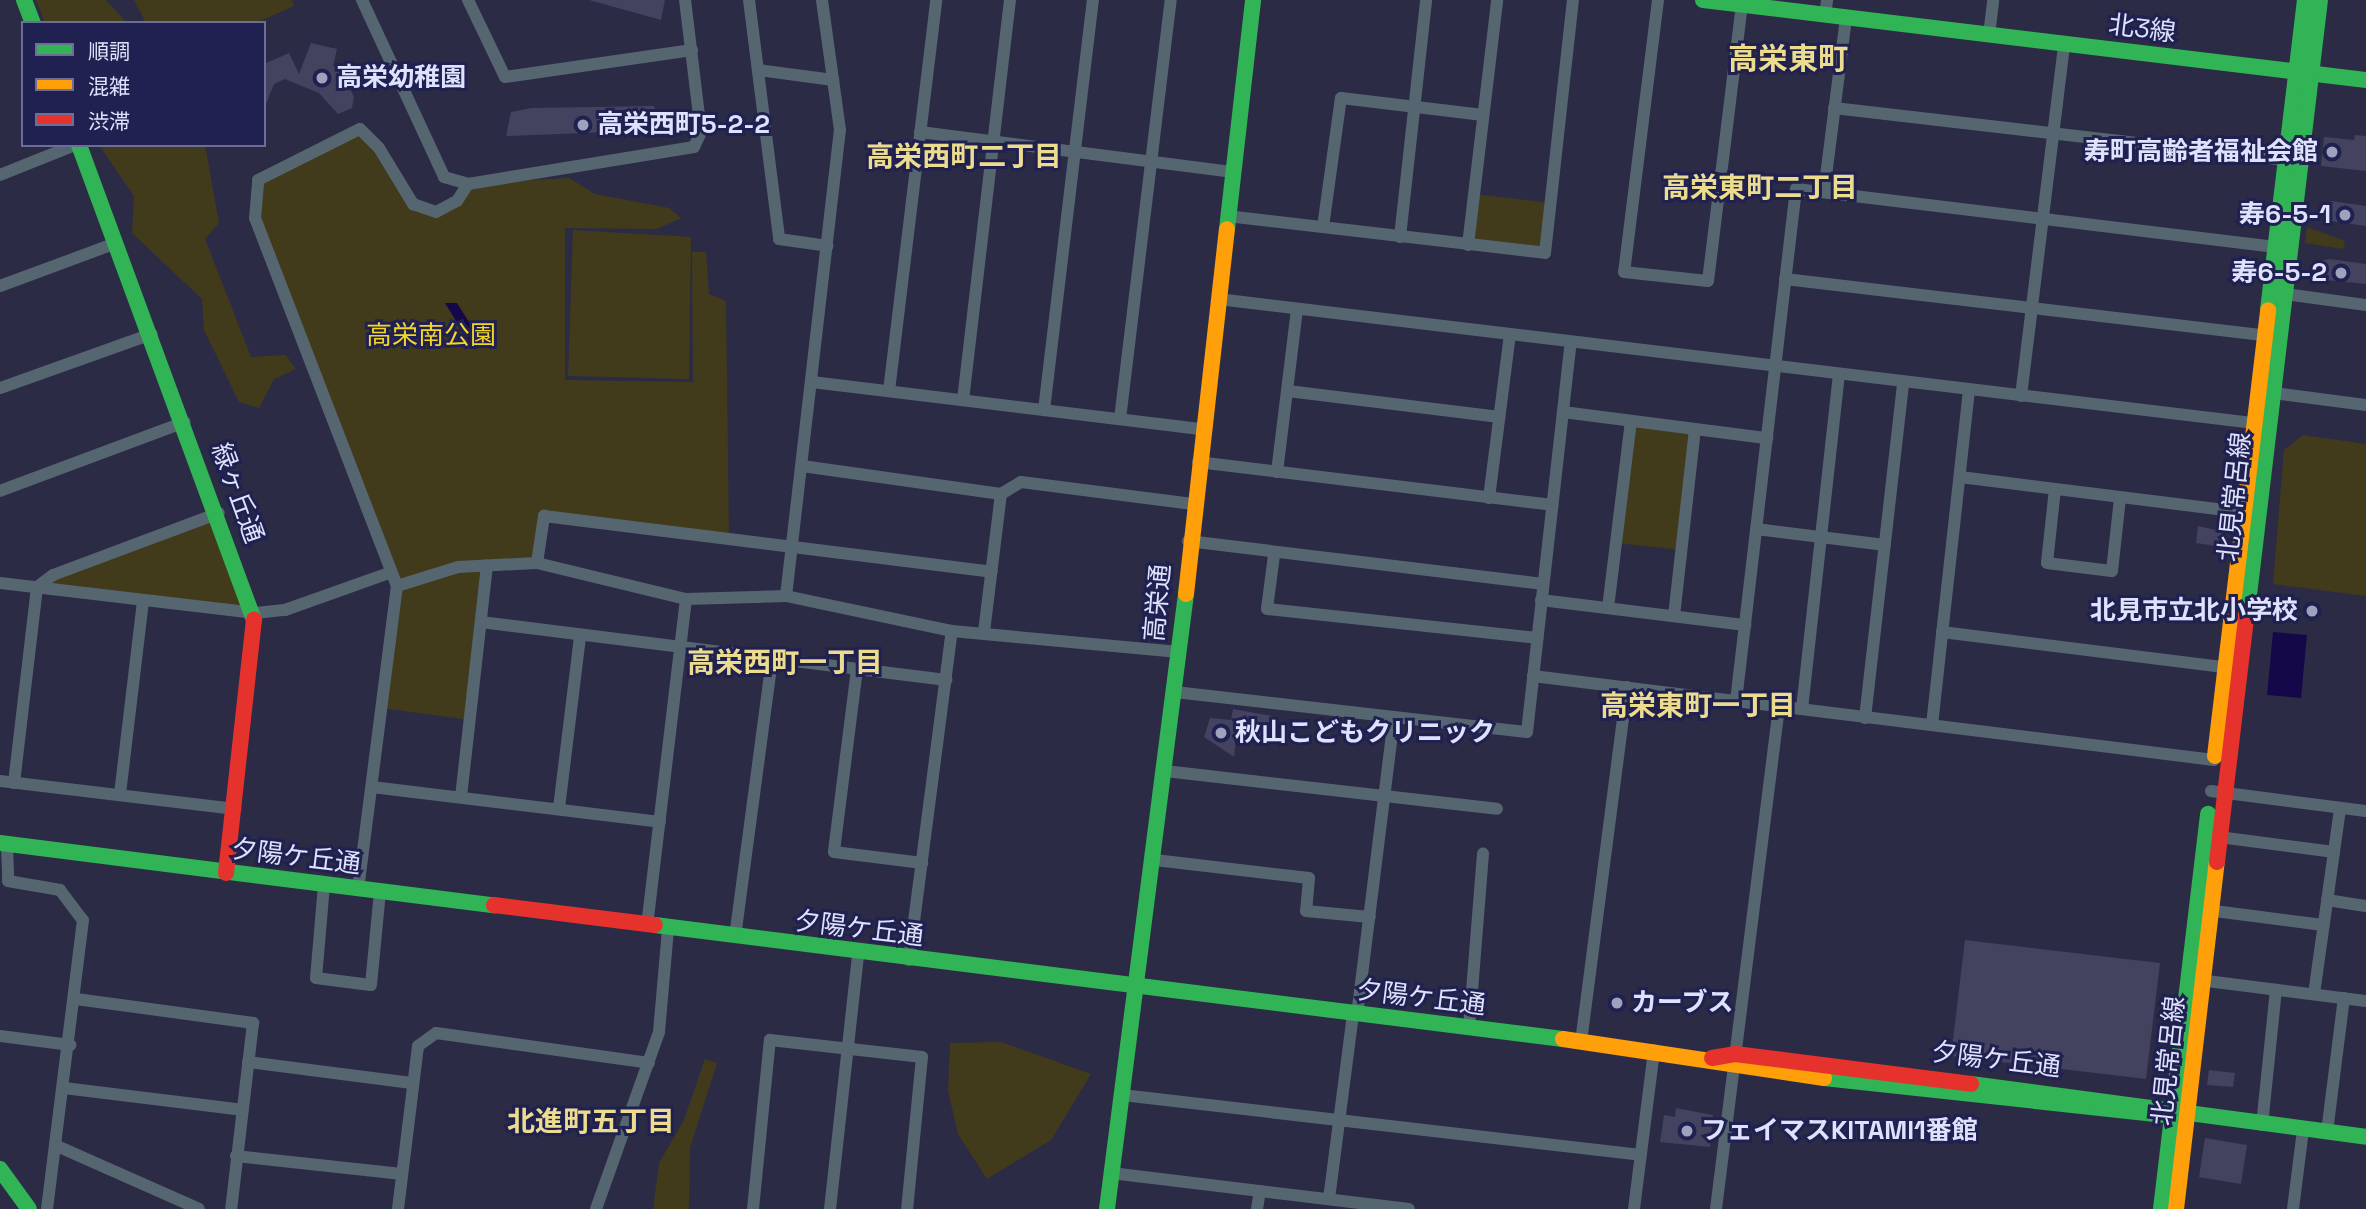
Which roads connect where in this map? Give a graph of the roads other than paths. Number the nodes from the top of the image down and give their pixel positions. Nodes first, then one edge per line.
1 (24, 0) edge
2 (362, 0) edge
3 (468, 0) edge
4 (685, 0) edge
5 (749, 0) edge
6 (822, 0) edge
7 (936, 0) edge
8 (1010, 0) edge
9 (1093, 0) edge
10 (1171, 0) edge
11 (1253, 0) edge
12 (1426, 0) edge
13 (1497, 0) edge
14 (1573, 0) edge
15 (1658, 0) edge
16 (1703, 0) edge
17 (1993, 0) edge
18 (2305, 0) edge
19 (2320, 0) edge
20 (1745, 3) edge
21 (1826, 7) edge
22 (1846, 17) junction
23 (32, 21) edge
24 (1989, 35) junction
25 (2064, 44) junction
26 (692, 50) junction
27 (758, 70) junction
28 (2305, 72) junction
29 (833, 80) junction
30 (2366, 80) edge
31 (1415, 108) junction
32 (1834, 108) junction
33 (1483, 115) junction
34 (920, 132) junction
35 (2053, 134) junction
36 (993, 141) junction
37 (72, 147) edge
38 (78, 147) edge
39 (1075, 151) junction
40 (1153, 160) junction
41 (2294, 161) junction
42 (1233, 172) junction
43 (0, 175) edge
44 (468, 184) junction
45 (1824, 192) junction
46 (1227, 216) junction
47 (2044, 218) junction
48 (1323, 227) junction
49 (1400, 237) junction
50 (116, 243) junction
51 (1468, 245) junction
52 (828, 246) junction
53 (2276, 247) junction
54 (1785, 279) junction
55 (0, 286) edge
56 (2277, 293) junction
57 (1218, 299) junction
58 (2366, 305) edge
59 (2033, 308) junction
60 (1297, 309) junction
61 (152, 334) junction
62 (1510, 334) junction
63 (2265, 335) junction
64 (1571, 342) junction
65 (1775, 366) junction
66 (1839, 374) junction
67 (812, 382) junction
68 (1903, 382) junction
69 (0, 388) edge
70 (1969, 389) junction
71 (889, 391) junction
72 (1288, 391) junction
73 (2265, 392) junction
74 (2021, 396) junction
75 (962, 400) junction
76 (2366, 405) edge
77 (1044, 410) junction
78 (1563, 412) junction
79 (1499, 417) junction
80 (1120, 419) junction
81 (1630, 421) junction
82 (185, 422) junction
83 (2262, 424) junction
84 (1202, 429) junction
85 (1695, 429) junction
86 (1767, 438) junction
87 (1198, 463) junction
88 (802, 466) junction
89 (1277, 472) junction
90 (1960, 477) junction
91 (2055, 489) junction
92 (0, 491) edge
93 (1001, 494) junction
94 (1489, 498) junction
95 (2120, 498) junction
96 (1193, 504) junction
97 (1552, 505) junction
98 (219, 513) junction
99 (2251, 513) junction
100 (1756, 529) junction
101 (1820, 538) junction
102 (1188, 541) junction
103 (1885, 545) junction
104 (792, 547) junction
105 (1274, 555) junction
106 (537, 563) junction
107 (487, 565) junction
108 (992, 572) junction
109 (389, 573) junction
110 (0, 583) edge
111 (1542, 584) junction
112 (397, 586) junction
113 (37, 587) junction
114 (786, 596) junction
115 (686, 598) junction
116 (143, 600) junction
117 (1541, 600) junction
118 (1608, 608) junction
119 (255, 613) junction
120 (1674, 616) junction
121 (481, 622) junction
122 (1745, 625) junction
123 (952, 631) junction
124 (984, 632) junction
125 (1942, 632) junction
126 (580, 636) junction
127 (1537, 638) junction
128 (682, 648) junction
129 (1179, 652) junction
130 (772, 659) junction
131 (2233, 668) junction
132 (857, 669) junction
133 (1533, 676) junction
134 (946, 680) junction
135 (1627, 687) junction
136 (1174, 692) junction
137 (1736, 701) junction
138 (1779, 707) junction
139 (1802, 709) junction
140 (1865, 718) junction
141 (1394, 719) junction
142 (1932, 725) junction
143 (2214, 760) junction
144 (1165, 771) junction
145 (0, 781) edge
146 (14, 783) junction
147 (372, 788) junction
148 (2217, 792) junction
149 (120, 794) junction
150 (461, 797) junction
151 (1385, 797) junction
152 (559, 808) junction
153 (2340, 808) junction
154 (235, 809) junction
155 (1497, 809) dead end
156 (2366, 811) edge
157 (660, 822) junction
158 (2219, 837) junction
159 (4, 844) edge
160 (2334, 852) junction
161 (1483, 854) dead end
162 (1155, 860) junction
163 (922, 863) junction
164 (226, 873) junction
165 (324, 885) junction
166 (358, 890) junction
167 (380, 892) junction
168 (2327, 900) junction
169 (2366, 906) edge
170 (2203, 910) junction
171 (1370, 917) junction
172 (2323, 925) junction
173 (648, 926) junction
174 (668, 929) junction
175 (735, 937) junction
176 (858, 954) junction
177 (909, 960) junction
178 (2195, 979) junction
179 (1138, 989) junction
180 (2276, 990) junction
181 (2314, 994) junction
182 (2344, 998) junction
183 (76, 999) junction
184 (2366, 1001) edge
185 (1355, 1015) junction
186 (1469, 1028) junction
187 (0, 1036) edge
188 (1581, 1042) junction
189 (69, 1045) junction
190 (847, 1048) junction
191 (1654, 1050) junction
192 (1735, 1060) junction
193 (248, 1062) junction
194 (649, 1063) junction
195 (412, 1083) junction
196 (64, 1088) junction
197 (1122, 1095) junction
198 (242, 1110) junction
199 (2172, 1114) junction
200 (2188, 1115) junction
201 (1339, 1122) junction
202 (2262, 1125) junction
203 (2303, 1129) junction
204 (2327, 1132) junction
205 (2366, 1137) edge
206 (57, 1146) junction
207 (1641, 1155) junction
208 (236, 1156) junction
209 (0, 1169) edge
210 (1111, 1173) junction
211 (402, 1174) junction
212 (1260, 1191) junction
213 (1329, 1199) junction
214 (190, 1207) edge
215 (29, 1209) edge
216 (47, 1209) edge
217 (231, 1209) edge
218 (398, 1209) edge
219 (596, 1209) edge
220 (753, 1209) edge
221 (830, 1209) edge
222 (907, 1209) edge
223 (1107, 1209) edge
224 (1257, 1209) edge
225 (1409, 1209) edge
226 (1634, 1209) edge
227 (1716, 1209) edge
228 (2161, 1209) edge
229 (2176, 1209) edge
230 (2293, 1209) edge

1 - 23 street
2 - 44 street
3 - 26 street
4 - 26 street
5 - 27 street
6 - 29 street
7 - 34 street
8 - 36 street
9 - 39 street
10 - 40 street
11 - 42 street, 高栄通
12 - 31 street
13 - 33 street
14 - 51 street
15 - 20 street
16 - 20 street, 北3線
17 - 24 street
18 - 28 street, 北見常呂線
19 - 28 street, 北見常呂線
20 - 21 street, 北3線
21 - 22 street, 北3線
22 - 24 street, 北3線
22 - 32 street
24 - 25 street, 北3線
25 - 28 street, 北3線
25 - 35 street
26 - 44 street
27 - 29 street
27 - 52 street
28 - 30 street, 北3線
28 - 41 street, 北見常呂線
29 - 52 street
31 - 33 street
31 - 48 street
31 - 49 street
32 - 35 street
32 - 45 street
33 - 51 street
34 - 36 street
34 - 71 street
35 - 41 street
35 - 47 street
36 - 39 street
36 - 75 street
37 - 43 street
38 - 50 street, 緑ヶ丘通
39 - 40 street
39 - 77 street
40 - 42 street
40 - 80 street
41 - 53 street, 北見常呂線
41 - 56 street, 北見常呂線
42 - 46 street, 高栄通
44 - 109 street
45 - 47 street
45 - 54 street
46 - 48 street
46 - 57 street, 高栄通
47 - 53 street
47 - 59 street
48 - 49 street
49 - 51 street
50 - 55 street
50 - 61 street, 緑ヶ丘通
52 - 67 street
53 - 56 street, 北見常呂線
54 - 59 street
54 - 65 street
56 - 58 street
56 - 63 street, 北見常呂線
56 - 73 street, 北見常呂線
57 - 60 street
57 - 84 street, 高栄通
59 - 63 street
59 - 74 street
60 - 62 street
60 - 72 street
61 - 69 street
61 - 82 street, 緑ヶ丘通
62 - 64 street
62 - 79 street
63 - 73 street, 北見常呂線
64 - 65 street
64 - 78 street
65 - 66 street
65 - 86 street
66 - 68 street
66 - 101 street
67 - 71 street
67 - 88 street
68 - 70 street
68 - 103 street
70 - 74 street
70 - 90 street
71 - 75 street
72 - 79 street
72 - 89 street
73 - 76 street
73 - 83 street, 北見常呂線
74 - 83 street
75 - 77 street
77 - 80 street
78 - 81 street
78 - 97 street
79 - 94 street
80 - 84 street
81 - 85 street
81 - 118 street
82 - 92 street
82 - 98 street, 緑ヶ丘通
83 - 99 street, 北見常呂線
84 - 87 street, 高栄通
85 - 86 street
85 - 120 street
86 - 100 street
87 - 89 street
87 - 96 street, 高栄通
88 - 93 street
88 - 104 street
89 - 94 street
90 - 91 street
90 - 125 street
91 - 95 street
91 - 95 street
93 - 96 street
93 - 108 street
94 - 97 street
95 - 99 street
96 - 102 street, 高栄通
97 - 111 street
98 - 113 street
98 - 119 street, 緑ヶ丘通
99 - 131 street, 北見常呂線
100 - 101 street
100 - 122 street
101 - 103 street
101 - 139 street
102 - 105 street
102 - 129 street, 高栄通
103 - 140 street
104 - 106 street
104 - 108 street
104 - 114 street
105 - 111 street
105 - 127 street
106 - 107 street
106 - 115 street
107 - 112 street
107 - 121 street
108 - 124 street
109 - 112 street
109 - 119 street
110 - 113 street
111 - 117 street
112 - 147 street
113 - 116 street
113 - 146 street
114 - 115 street
114 - 123 street
115 - 128 street
116 - 119 street
116 - 149 street
117 - 118 street
117 - 127 street
118 - 120 street
119 - 154 street, 緑ヶ丘通
120 - 122 street
121 - 126 street
121 - 150 street
122 - 137 street
123 - 124 street
123 - 134 street
124 - 129 street
125 - 131 street
125 - 142 street
126 - 128 street
126 - 152 street
127 - 133 street
128 - 130 street
128 - 157 street
129 - 136 street, 高栄通
130 - 132 street
130 - 175 street
131 - 143 street, 北見常呂線
131 - 148 street, 北見常呂線
132 - 134 street
132 - 163 street
133 - 135 street
133 - 141 street
134 - 163 street
135 - 137 street
135 - 188 street
136 - 141 street
136 - 144 street, 高栄通
137 - 138 street
138 - 139 street
138 - 192 street
139 - 140 street
140 - 142 street
141 - 151 street
142 - 143 street
143 - 148 street, 北見常呂線
144 - 151 street
144 - 162 street, 高栄通
145 - 146 street
146 - 149 street
147 - 150 street
147 - 166 street
148 - 153 street
148 - 158 street, 北見常呂線
148 - 170 street, 北見常呂線
149 - 154 street
150 - 152 street
151 - 155 street
151 - 171 street
152 - 157 street
153 - 156 street
153 - 160 street
154 - 164 street, 緑ヶ丘通
157 - 173 street
158 - 160 street
158 - 170 street, 北見常呂線
159 - 164 street, 夕陽ケ丘通
159 - 183 street
160 - 168 street
161 - 186 street
162 - 171 street
162 - 179 street, 高栄通
163 - 177 street
164 - 165 street, 夕陽ケ丘通
165 - 166 street, 夕陽ケ丘通
165 - 167 street
166 - 167 street, 夕陽ケ丘通
167 - 173 street, 夕陽ケ丘通
168 - 169 street
168 - 172 street
170 - 172 street
170 - 178 street, 北見常呂線
171 - 185 street
172 - 181 street
173 - 174 street, 夕陽ケ丘通
174 - 175 street, 夕陽ケ丘通
174 - 194 street
175 - 176 street, 夕陽ケ丘通
176 - 177 street, 夕陽ケ丘通
176 - 190 street
177 - 179 street, 夕陽ケ丘通
178 - 180 street
178 - 199 street, 北見常呂線
178 - 200 street, 北見常呂線
179 - 185 street, 夕陽ケ丘通
179 - 197 street, 高栄通
180 - 181 street
180 - 202 street
181 - 182 street
182 - 184 street
182 - 204 street
183 - 189 street
183 - 193 street
185 - 186 street, 夕陽ケ丘通
185 - 201 street
186 - 188 street, 夕陽ケ丘通
187 - 189 street
188 - 191 street, 夕陽ケ丘通
189 - 196 street
190 - 220 street
190 - 221 street
190 - 222 street
191 - 192 street, 夕陽ケ丘通
191 - 207 street
192 - 199 street, 夕陽ケ丘通
192 - 227 street
193 - 195 street
193 - 198 street
194 - 195 street
194 - 219 street
195 - 211 street
196 - 198 street
196 - 206 street
197 - 201 street
197 - 210 street, 高栄通
198 - 208 street
199 - 200 street, 夕陽ケ丘通
199 - 228 street, 北見常呂線
200 - 202 street, 夕陽ケ丘通
200 - 229 street, 北見常呂線
201 - 207 street
201 - 213 street
202 - 203 street, 夕陽ケ丘通
203 - 204 street, 夕陽ケ丘通
203 - 230 street
204 - 205 street, 夕陽ケ丘通
206 - 214 street
206 - 216 street
207 - 226 street
208 - 211 street
208 - 217 street
209 - 215 street
210 - 212 street
210 - 223 street, 高栄通
211 - 218 street
212 - 213 street
212 - 224 street
213 - 225 street

